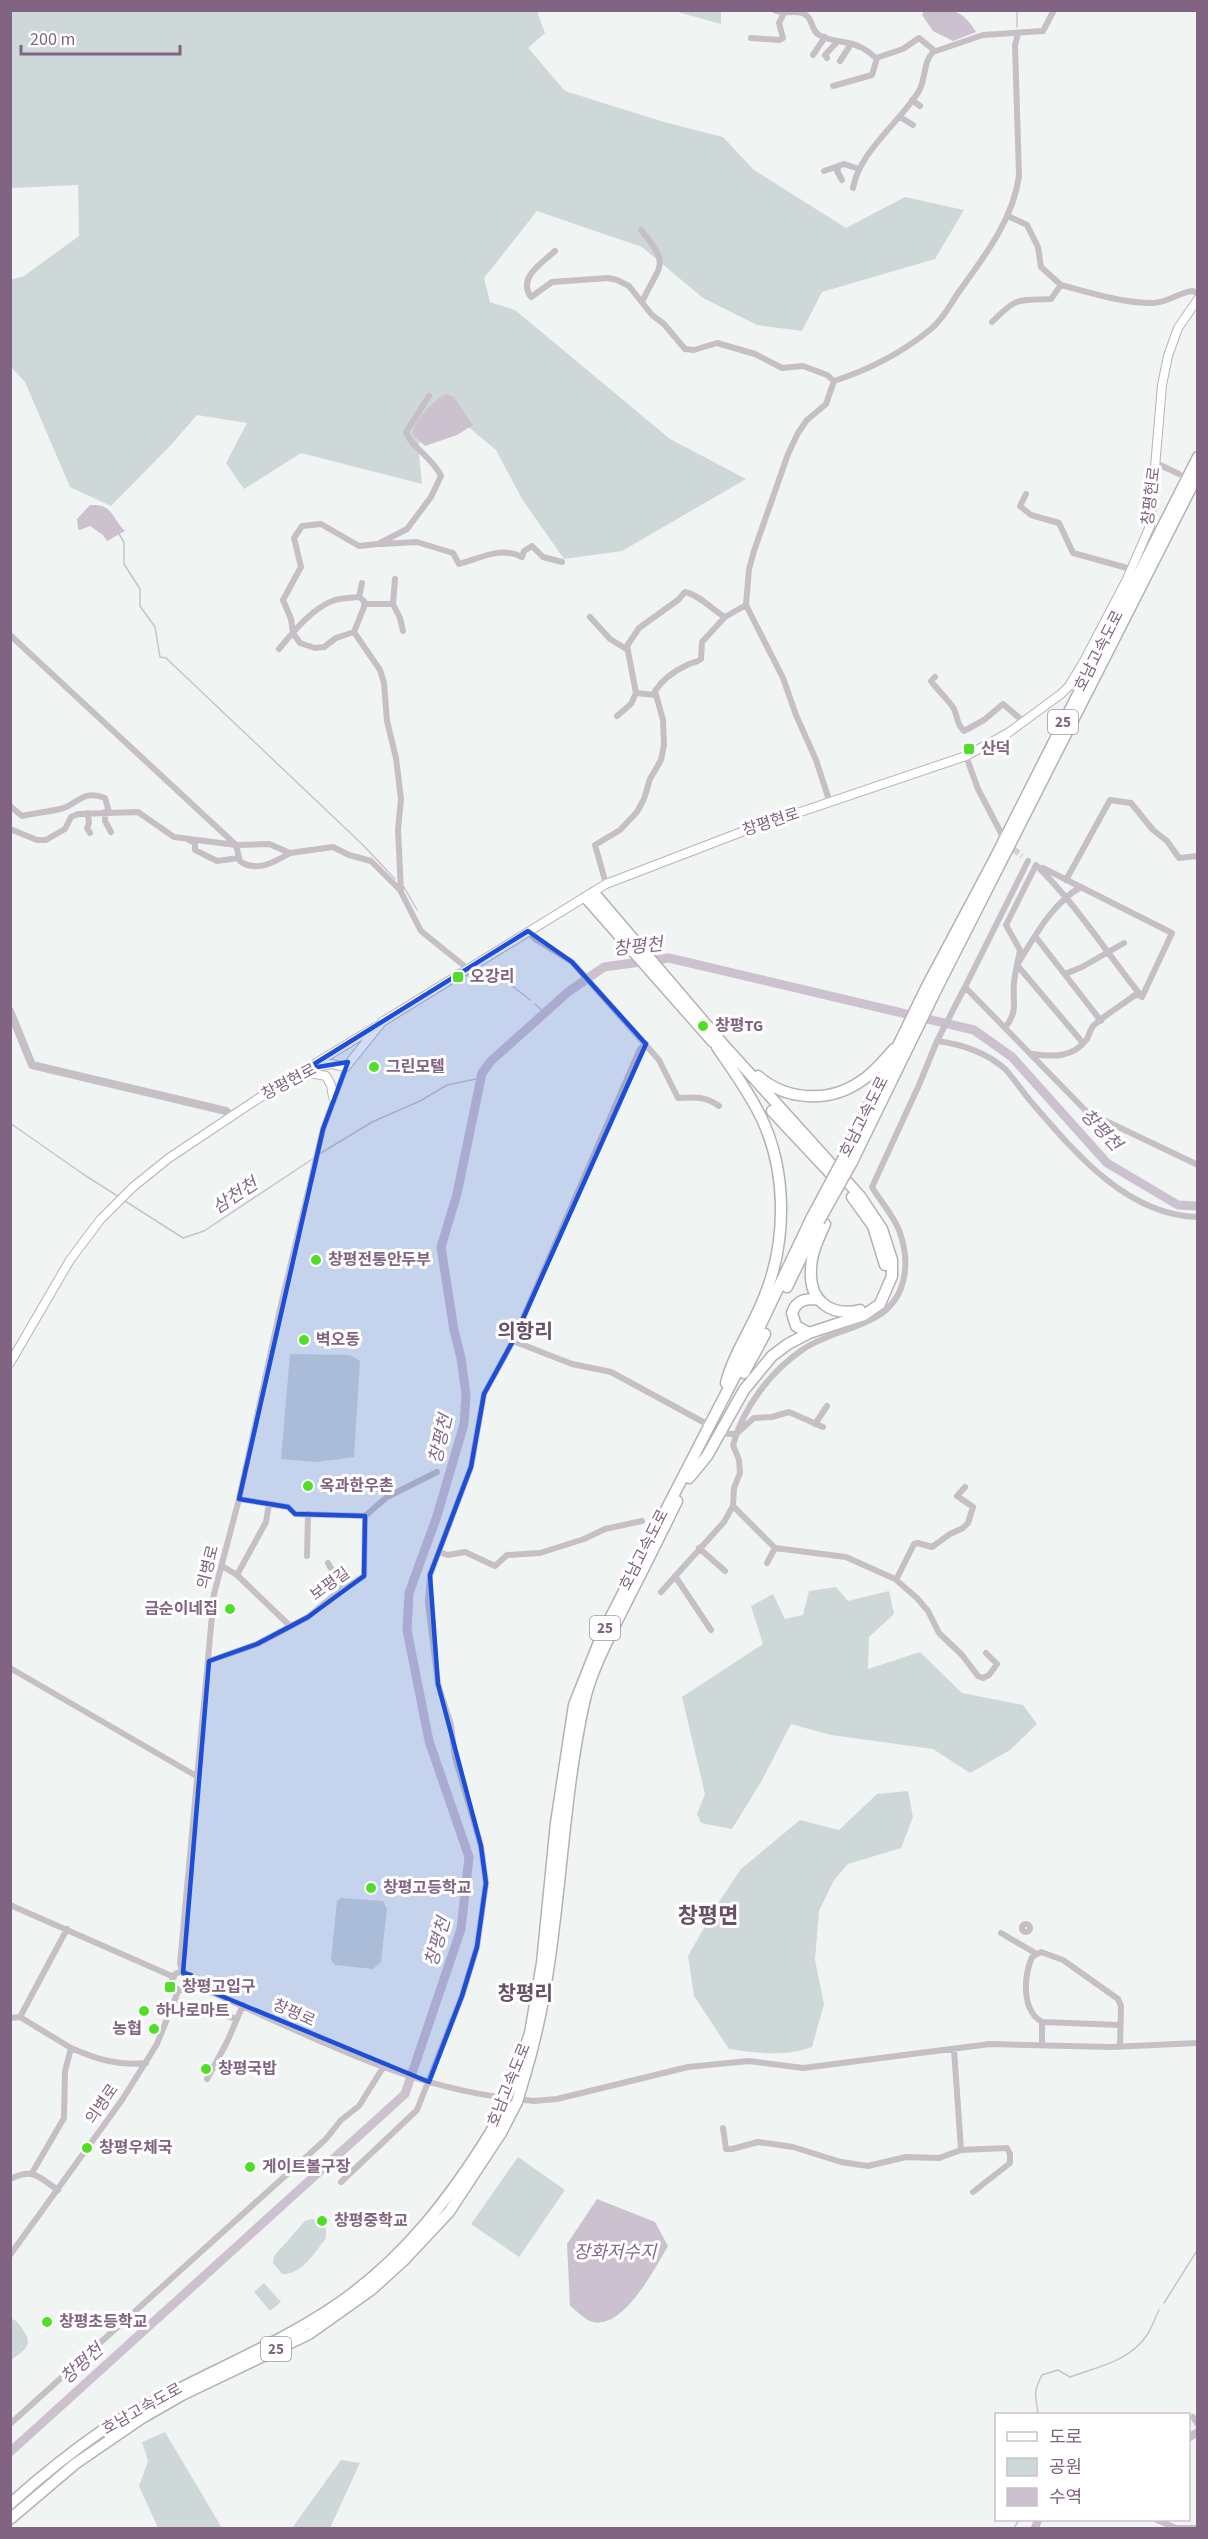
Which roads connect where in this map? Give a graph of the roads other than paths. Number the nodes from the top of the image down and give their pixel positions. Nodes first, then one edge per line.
1 (774, 10) edge
2 (1054, 10) edge
3 (784, 13) junction
4 (1018, 34) junction
5 (825, 36) junction
6 (751, 38) dead end
7 (837, 42) junction
8 (851, 44) junction
9 (935, 51) junction
10 (813, 55) dead end
11 (827, 58) dead end
12 (877, 58) junction
13 (840, 61) dead end
14 (833, 86) dead end
15 (912, 100) junction
16 (920, 106) dead end
17 (900, 117) junction
18 (913, 125) dead end
19 (840, 166) junction
20 (859, 170) junction
21 (824, 171) dead end
22 (842, 180) dead end
23 (854, 188) dead end
24 (1008, 216) junction
25 (641, 230) dead end
26 (555, 251) dead end
27 (1062, 285) junction
28 (1197, 297) edge
29 (642, 302) junction
30 (992, 322) dead end
31 (834, 381) junction
32 (429, 396) dead end
33 (1197, 457) edge
34 (1156, 463) junction
35 (1179, 474) dead end
36 (1197, 474) edge
37 (1026, 494) dead end
38 (378, 544) junction
39 (562, 562) dead end
40 (1131, 570) junction
41 (395, 579) dead end
42 (362, 583) dead end
43 (359, 597) junction
44 (365, 604) junction
45 (393, 604) junction
46 (746, 605) junction
47 (590, 617) dead end
48 (725, 617) junction
49 (403, 631) dead end
50 (354, 632) junction
51 (293, 633) junction
52 (10, 635) edge
53 (279, 649) dead end
54 (628, 650) junction
55 (935, 677) dead end
56 (636, 693) junction
57 (655, 695) junction
58 (617, 716) dead end
59 (1023, 721) junction
60 (966, 756) junction
61 (830, 803) junction
62 (10, 806) edge
63 (107, 812) junction
64 (88, 813) junction
65 (10, 829) edge
66 (111, 832) dead end
67 (90, 833) dead end
68 (187, 839) junction
69 (1002, 840) tunnel mouth
70 (236, 845) junction
71 (290, 853) junction
72 (1022, 856) tunnel mouth
73 (1197, 856) edge
74 (238, 858) junction
75 (1028, 861) junction
76 (1036, 865) junction
77 (1066, 880) junction
78 (606, 884) junction
79 (1081, 887) junction
80 (401, 892) junction
81 (590, 895) junction
82 (1066, 895) junction
83 (528, 931) junction
84 (1035, 936) junction
85 (1124, 944) dead end
86 (1106, 953) junction
87 (1017, 965) junction
88 (468, 969) junction
89 (1065, 974) junction
90 (932, 987) junction
91 (965, 987) junction
92 (1142, 996) junction
93 (10, 1011) edge
94 (1101, 1021) junction
95 (382, 1022) junction
96 (1005, 1028) junction
97 (938, 1039) junction
98 (1083, 1042) junction
99 (906, 1043) junction
100 (646, 1044) junction
101 (719, 1045) junction
102 (1032, 1054) junction
103 (346, 1067) junction
104 (306, 1070) junction
105 (270, 1091) junction
106 (333, 1097) junction
107 (719, 1106) dead end
108 (232, 1116) junction
109 (1197, 1165) edge
110 (1197, 1217) edge
111 (819, 1221) junction
112 (818, 1299) junction
113 (809, 1334) junction
114 (513, 1341) junction
115 (10, 1363) edge
116 (721, 1402) junction
117 (827, 1406) dead end
118 (705, 1423) dead end
119 (815, 1424) junction
120 (823, 1427) dead end
121 (728, 1434) dead end
122 (736, 1434) junction
123 (437, 1472) dead end
124 (689, 1478) junction
125 (965, 1487) dead end
126 (239, 1499) junction
127 (269, 1504) junction
128 (733, 1506) junction
129 (308, 1514) junction
130 (365, 1516) junction
131 (642, 1521) dead end
132 (699, 1548) junction
133 (775, 1548) junction
134 (439, 1552) junction
135 (307, 1556) dead end
136 (328, 1563) dead end
137 (767, 1563) dead end
138 (222, 1566) junction
139 (725, 1572) dead end
140 (237, 1575) junction
141 (675, 1576) junction
142 (896, 1580) junction
143 (343, 1590) junction
144 (661, 1592) dead end
145 (290, 1626) junction
146 (711, 1630) dead end
147 (986, 1653) dead end
148 (209, 1661) junction
149 (10, 1668) edge
150 (198, 1777) junction
151 (10, 1905) edge
152 (67, 1929) junction
153 (1024, 1932) dead end
154 (1001, 1933) dead end
155 (1018, 1942) junction
156 (1035, 1953) junction
157 (183, 1973) junction
158 (174, 1977) junction
159 (190, 1983) junction
160 (179, 1989) junction
161 (176, 2001) junction
162 (243, 2005) junction
163 (20, 2017) junction
164 (10, 2018) edge
165 (237, 2019) junction
166 (1042, 2022) junction
167 (1120, 2025) junction
168 (1197, 2043) edge
169 (1042, 2044) junction
170 (1120, 2047) junction
171 (71, 2048) junction
172 (954, 2049) junction
173 (146, 2063) junction
174 (386, 2067) junction
175 (521, 2076) junction
176 (207, 2079) dead end
177 (429, 2082) junction
178 (723, 2128) dead end
179 (496, 2132) junction
180 (961, 2150) junction
181 (32, 2173) junction
182 (10, 2179) edge
183 (341, 2182) dead end
184 (58, 2190) junction
185 (973, 2192) dead end
186 (11, 2255) edge
187 (1193, 2417) dead end
188 (10, 2424) edge
189 (1197, 2424) edge
190 (10, 2504) edge
191 (10, 2518) edge
192 (1159, 2521) edge
193 (1197, 2528) edge

1 - 3 street
2 - 4 street
3 - 5 street
3 - 6 street
4 - 9 street
4 - 24 street
5 - 7 street
5 - 10 street
7 - 8 street
7 - 11 street
8 - 12 street
8 - 13 street
9 - 12 street
9 - 15 street
12 - 14 street
15 - 16 street
15 - 17 street
17 - 18 street
17 - 20 street
19 - 20 street
19 - 21 street
19 - 22 street
20 - 23 street
24 - 27 street
24 - 31 street
25 - 29 street
26 - 29 street
27 - 28 street
27 - 30 street
28 - 34 main road, 창평현로
29 - 31 street
31 - 46 street
32 - 38 street
33 - 90 highway, 호남고속도로 / 25
34 - 35 street
34 - 40 main road, 창평현로
36 - 90 highway, 호남고속도로 / 25
37 - 40 street
38 - 39 street
38 - 51 street
40 - 59 main road, 창평현로
41 - 45 street
42 - 43 street
43 - 44 street
43 - 51 street
44 - 45 street
44 - 50 street
45 - 49 street
46 - 48 street
46 - 61 street
47 - 54 street
48 - 54 street
48 - 57 street
50 - 51 street
50 - 80 street
51 - 53 street
52 - 70 street
54 - 56 street
55 - 59 street
56 - 57 street
56 - 58 street
57 - 78 street
59 - 60 main road, 창평현로
60 - 61 main road, 창평현로
60 - 69 street
61 - 78 main road, 창평현로
62 - 63 street
63 - 64 street
63 - 66 street
63 - 68 street
64 - 65 street
64 - 67 street
68 - 70 street
68 - 74 street
70 - 71 street
70 - 74 street
71 - 74 street
71 - 80 street
72 - 75 street
73 - 77 street
75 - 76 street
75 - 91 street
76 - 77 street
76 - 82 street
76 - 87 street
77 - 79 street
78 - 81 main road, 창평현로
79 - 82 street
79 - 92 street
80 - 88 street
81 - 83 main road, 창평현로
81 - 101 highway
81 - 101 highway
82 - 84 street
82 - 86 street
83 - 88 main road, 창평현로
83 - 100 street
84 - 87 street
84 - 89 street
85 - 86 street
86 - 89 street
86 - 92 street
87 - 96 street
87 - 98 street
88 - 95 main road, 창평현로
89 - 94 street
90 - 99 highway, 호남고속도로 / 25
91 - 96 street
91 - 97 street
92 - 94 street
93 - 108 street
94 - 98 street
95 - 103 main road, 창평현로
95 - 104 main road
96 - 102 street
97 - 110 street
97 - 122 street
98 - 102 street
99 - 101 highway
99 - 111 highway, 호남고속도로 / 25, bridge
100 - 107 street
100 - 114 street
101 - 112 highway
101 - 113 highway
101 - 116 highway
102 - 109 street
103 - 104 main road, 창평현로
103 - 106 street
104 - 105 main road, 창평현로
105 - 106 main road
105 - 108 main road, 창평현로
106 - 126 street, 의병로
108 - 115 main road, 창평현로
111 - 112 highway
111 - 116 highway, 호남고속도로 / 25
111 - 124 highway, 호남고속도로 / 25
112 - 113 highway
113 - 124 highway
114 - 118 street
114 - 134 street
116 - 175 highway, 호남고속도로 / 25
117 - 119 street
119 - 120 street
119 - 122 street
121 - 122 street
122 - 128 street
123 - 130 street
124 - 175 highway, 호남고속도로 / 25
125 - 142 street
126 - 127 street
126 - 138 street, 의병로
127 - 129 street
127 - 140 street
128 - 132 street
128 - 133 street
129 - 130 street
129 - 135 street
130 - 143 street, 보평길
131 - 134 street
132 - 139 street
132 - 141 street
133 - 137 street
133 - 142 street
134 - 177 street
136 - 143 street
138 - 140 street
138 - 148 street, 의병로
140 - 145 street
141 - 144 street
141 - 146 street
142 - 147 street
143 - 145 street, 보평길
145 - 148 street, 보평길
148 - 150 street, 의병로
149 - 150 street
150 - 157 street, 의병로
151 - 152 street
152 - 158 street
152 - 163 street
153 - 155 street
154 - 155 street
155 - 156 street
156 - 166 street
156 - 167 street
157 - 158 street
157 - 159 street
158 - 160 street
159 - 160 street
159 - 162 street, 창평로
160 - 161 street, 의병로
161 - 165 street
161 - 173 street, 의병로
162 - 165 street
162 - 174 street, 창평로
163 - 164 street
163 - 171 street
165 - 176 street
166 - 167 street
166 - 169 street
167 - 170 street
168 - 170 street, 창평로
169 - 170 street, 창평로
169 - 172 street, 창평로
171 - 173 street
171 - 181 street
172 - 177 street, 창평로
172 - 180 street
173 - 184 street, 의병로
174 - 177 street, 창평로
174 - 188 street
175 - 179 highway, 호남고속도로 / 25, bridge
177 - 183 street
178 - 180 street
179 - 190 highway, 호남고속도로 / 25
179 - 191 highway, 호남고속도로 / 25
180 - 185 street
181 - 182 street
181 - 184 street
184 - 186 street, 의병로
187 - 189 street
192 - 193 street

